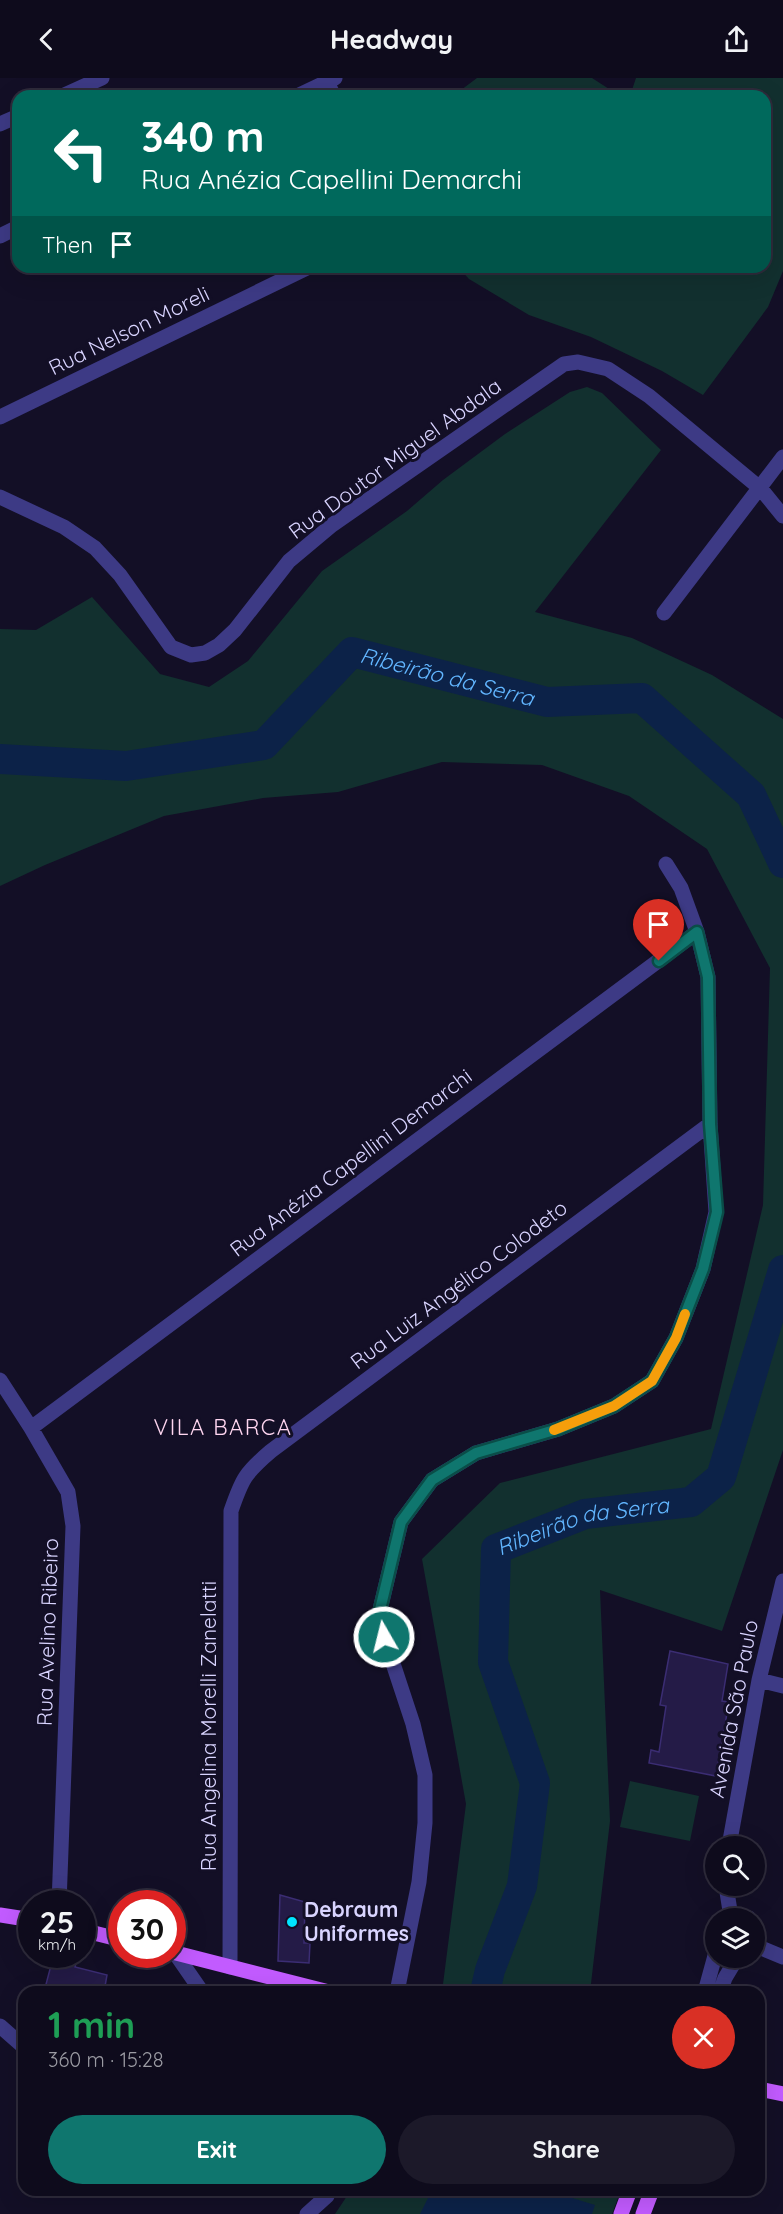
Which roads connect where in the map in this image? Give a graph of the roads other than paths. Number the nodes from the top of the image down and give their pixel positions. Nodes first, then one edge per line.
1 (102, 78) edge
2 (332, 85) edge
3 (75, 90) edge
4 (316, 90) edge
5 (297, 273) edge
6 (0, 417) edge
7 (783, 457) edge
8 (761, 489) junction
9 (0, 497) edge
10 (783, 516) edge
11 (664, 613) dead end
12 (666, 864) dead end
13 (697, 932) junction
14 (710, 1124) junction
15 (0, 1380) edge
16 (31, 1428) junction
17 (240, 1486) joint
18 (783, 1581) edge
19 (759, 1680) junction
20 (783, 1686) edge
21 (731, 1836) edge
22 (60, 1890) edge
23 (0, 1915) edge
24 (18, 1918) edge
25 (765, 1949) edge
26 (186, 1956) edge
27 (783, 1957) edge
28 (230, 1966) junction
29 (185, 1968) edge
30 (712, 1968) edge
31 (731, 1968) edge
32 (198, 1986) edge
33 (306, 1986) edge
34 (398, 1986) edge
35 (707, 1986) edge
36 (722, 1986) edge
37 (0, 2026) edge
38 (18, 2042) edge
39 (765, 2090) edge
40 (783, 2094) edge
41 (327, 2196) edge
42 (628, 2196) edge
43 (650, 2196) edge
44 (307, 2214) edge
45 (621, 2214) edge
46 (643, 2214) edge

1 - 3 street
2 - 4 street
5 - 6 street, Rua Nelson Moreli
7 - 8 street
8 - 9 street, Rua Doutor Miguel Abdala
8 - 10 street, Rua Doutor Miguel Abdala
8 - 11 street
12 - 13 street
13 - 14 street
13 - 16 street, Rua Anézia Capellini Demarchi
14 - 17 street, Rua Luiz Angélico Colodeto
14 - 34 street
15 - 16 street, Rua Avelino Ribeiro
16 - 22 street, Rua Avelino Ribeiro
17 - 28 street, Rua Angelina Morelli Zanelatti
18 - 19 street, Avenida São Paulo
19 - 20 street
19 - 21 street, Avenida São Paulo
23 - 24 main road
25 - 27 street
26 - 28 main road
28 - 33 main road
29 - 32 street
30 - 35 street
31 - 36 street
37 - 38 street
39 - 40 main road
41 - 44 street
42 - 45 main road
43 - 46 main road

